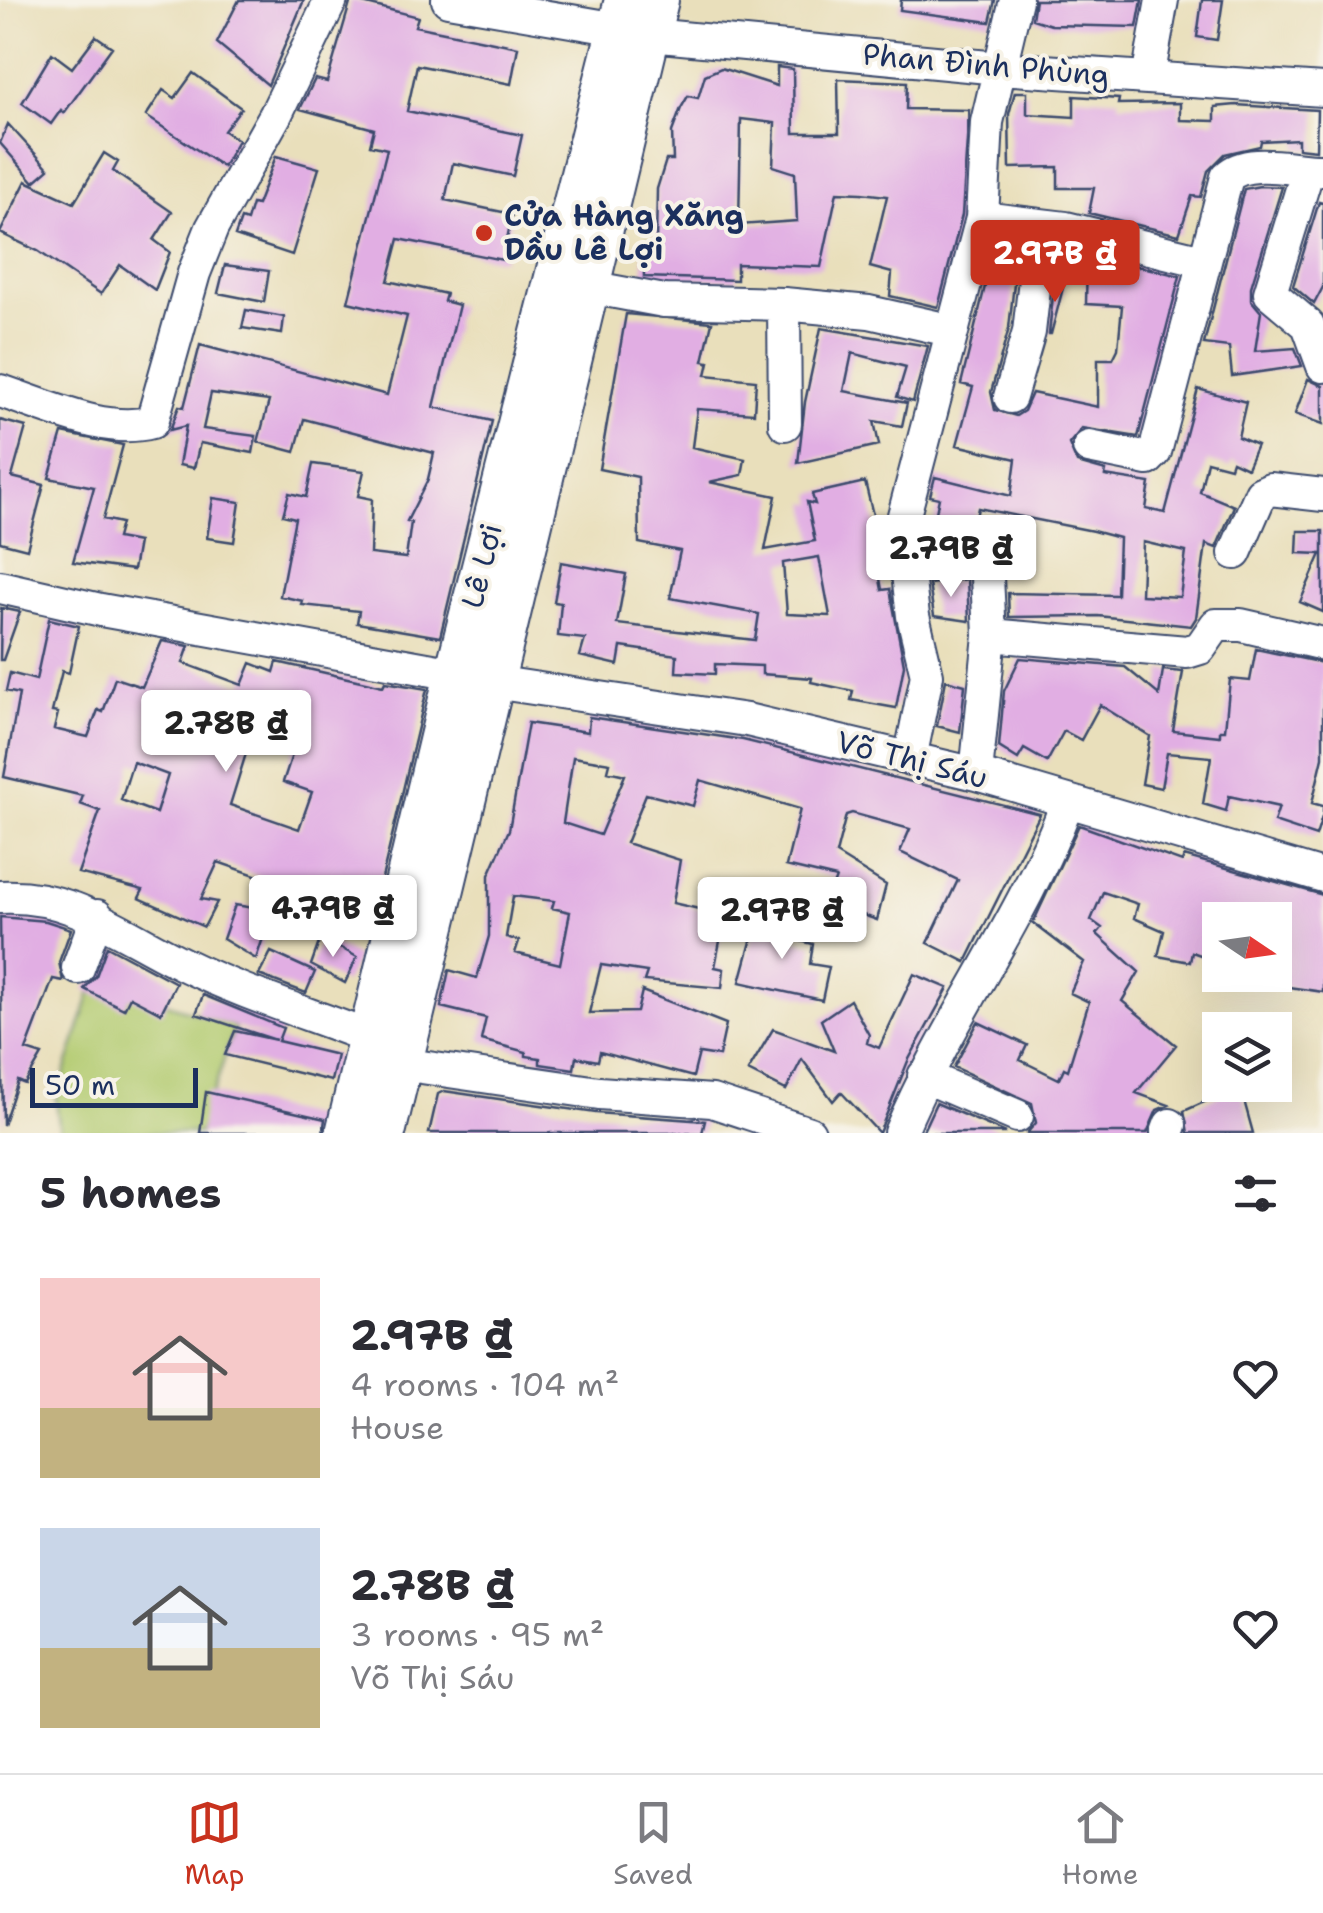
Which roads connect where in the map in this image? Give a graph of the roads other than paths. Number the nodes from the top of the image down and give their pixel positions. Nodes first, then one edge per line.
1 (331, 0) edge
2 (448, 0) edge
3 (1016, 0) edge
4 (1162, 0) edge
5 (638, 16) edge
6 (999, 68) junction
7 (1148, 78) junction
8 (1323, 90) edge
9 (1317, 171) edge
10 (982, 218) junction
11 (1040, 226) junction
12 (1203, 261) junction
13 (589, 287) junction
14 (784, 304) junction
15 (949, 330) junction
16 (1323, 366) edge
17 (0, 391) edge
18 (1010, 397) dead end
19 (785, 424) dead end
20 (1089, 447) dead end
21 (1323, 495) edge
22 (1235, 553) dead end
23 (986, 558) dead end
24 (0, 587) edge
25 (990, 635) junction
26 (1323, 644) edge
27 (474, 678) junction
28 (910, 758) junction
29 (976, 774) junction
30 (1068, 802) junction
31 (1323, 876) edge
32 (0, 897) edge
33 (97, 916) junction
34 (78, 968) dead end
35 (369, 1036) junction
36 (401, 1064) junction
37 (924, 1076) junction
38 (1017, 1116) dead end
39 (346, 1133) edge
40 (385, 1133) edge
41 (809, 1133) edge
42 (900, 1133) edge

1 - 17 street
2 - 5 street, Phan Đình Phùng
3 - 6 street
4 - 7 street
5 - 6 street, Phan Đình Phùng
5 - 13 main road, Lê Lợi
5 - 27 main road, Lê Lợi
6 - 7 street, Phan Đình Phùng
6 - 10 street
7 - 8 street, Phan Đình Phùng
9 - 12 street
9 - 16 street
10 - 11 street
10 - 15 street
11 - 12 street
11 - 18 street
12 - 20 street
13 - 14 street
13 - 27 main road, Lê Lợi
14 - 15 street
14 - 19 street
15 - 28 street
21 - 22 street
23 - 25 street
24 - 27 street, Võ Thị Sáu
25 - 26 street
25 - 29 street
27 - 28 street, Võ Thị Sáu
27 - 35 main road, Lê Lợi
27 - 36 main road, Lê Lợi
28 - 29 street, Võ Thị Sáu
29 - 30 street, Võ Thị Sáu
30 - 31 street, Võ Thị Sáu
30 - 37 street
32 - 33 street
33 - 34 street
33 - 35 street
35 - 39 main road, Lê Lợi
36 - 40 main road, Lê Lợi
36 - 41 street
37 - 38 street
37 - 42 street

